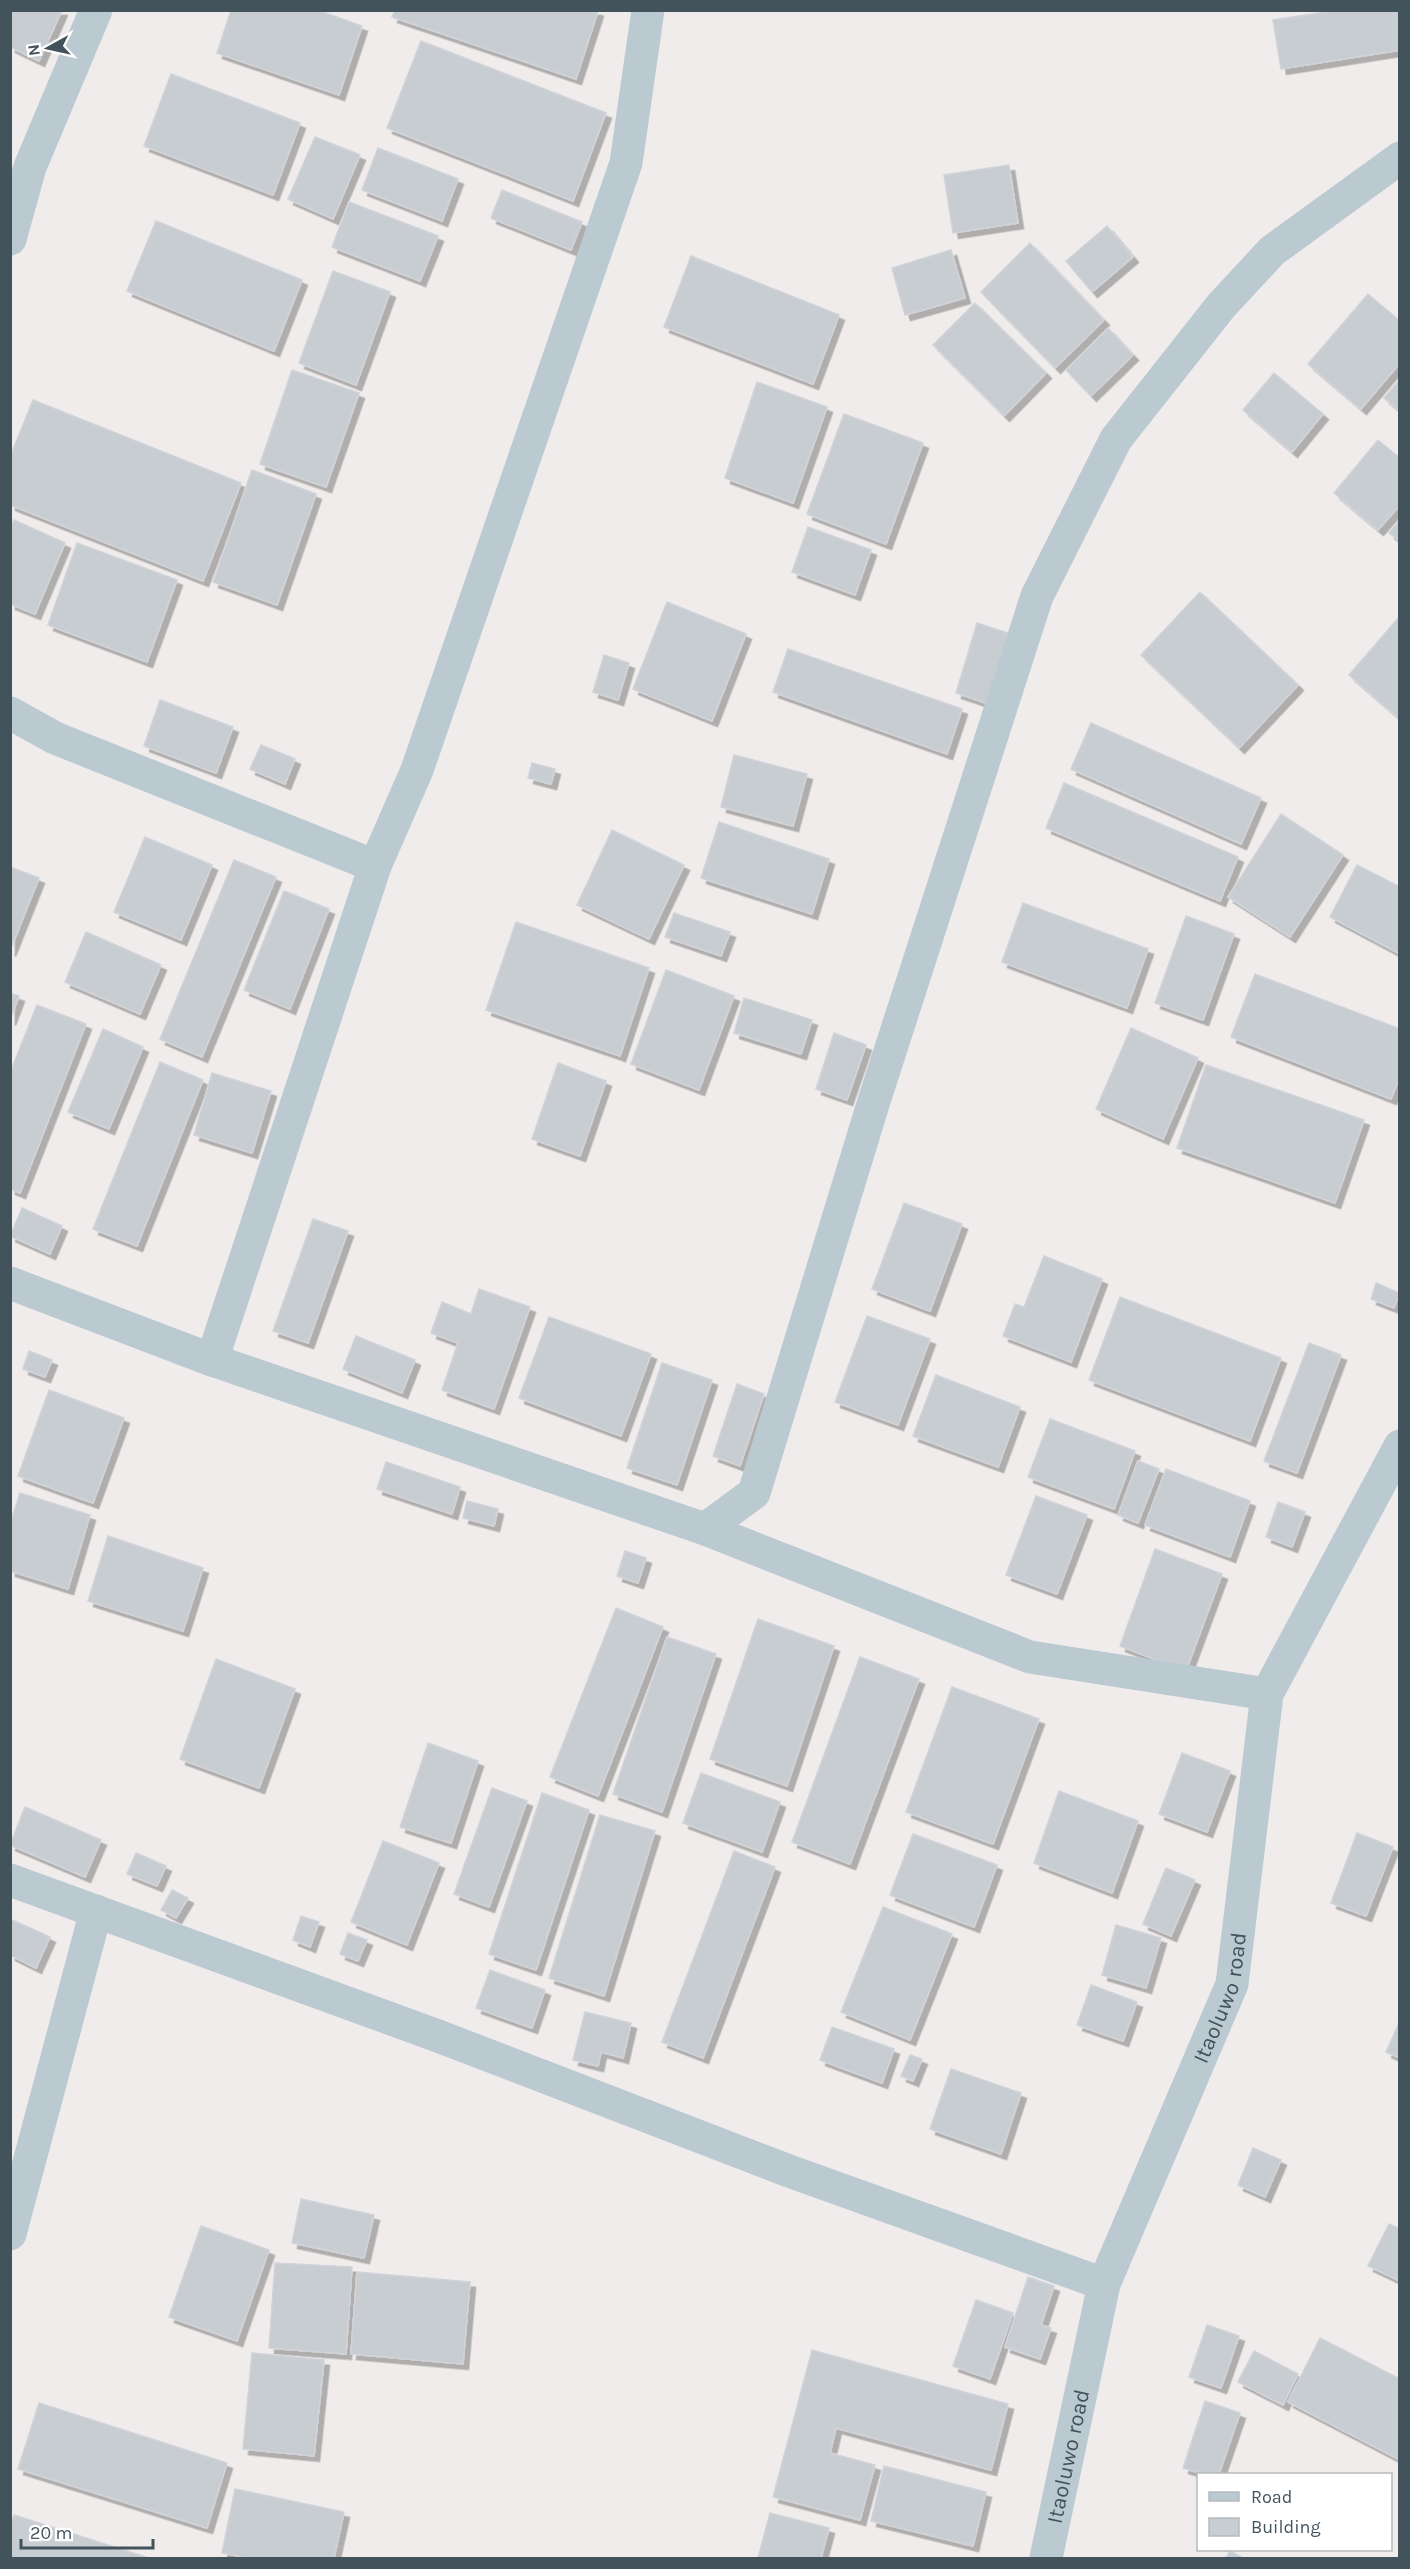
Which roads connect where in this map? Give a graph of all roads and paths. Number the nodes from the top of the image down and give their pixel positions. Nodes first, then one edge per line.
1 (96, 10) edge
2 (648, 10) edge
3 (1400, 159) edge
4 (10, 239) edge
5 (10, 713) edge
6 (375, 866) junction
7 (10, 1283) edge
8 (212, 1360) junction
9 (1400, 1446) edge
10 (705, 1529) junction
11 (1267, 1694) junction
12 (10, 1880) edge
13 (96, 1911) junction
14 (10, 2234) edge
15 (1104, 2284) junction
16 (1046, 2559) edge

1 - 4 street
2 - 6 street
3 - 10 street
5 - 6 street
6 - 8 street
7 - 8 street
8 - 10 street
9 - 11 street, Itaoluwo road
10 - 11 street
11 - 15 street, Itaoluwo road
12 - 13 street
13 - 14 street
13 - 15 street
15 - 16 street, Itaoluwo road

